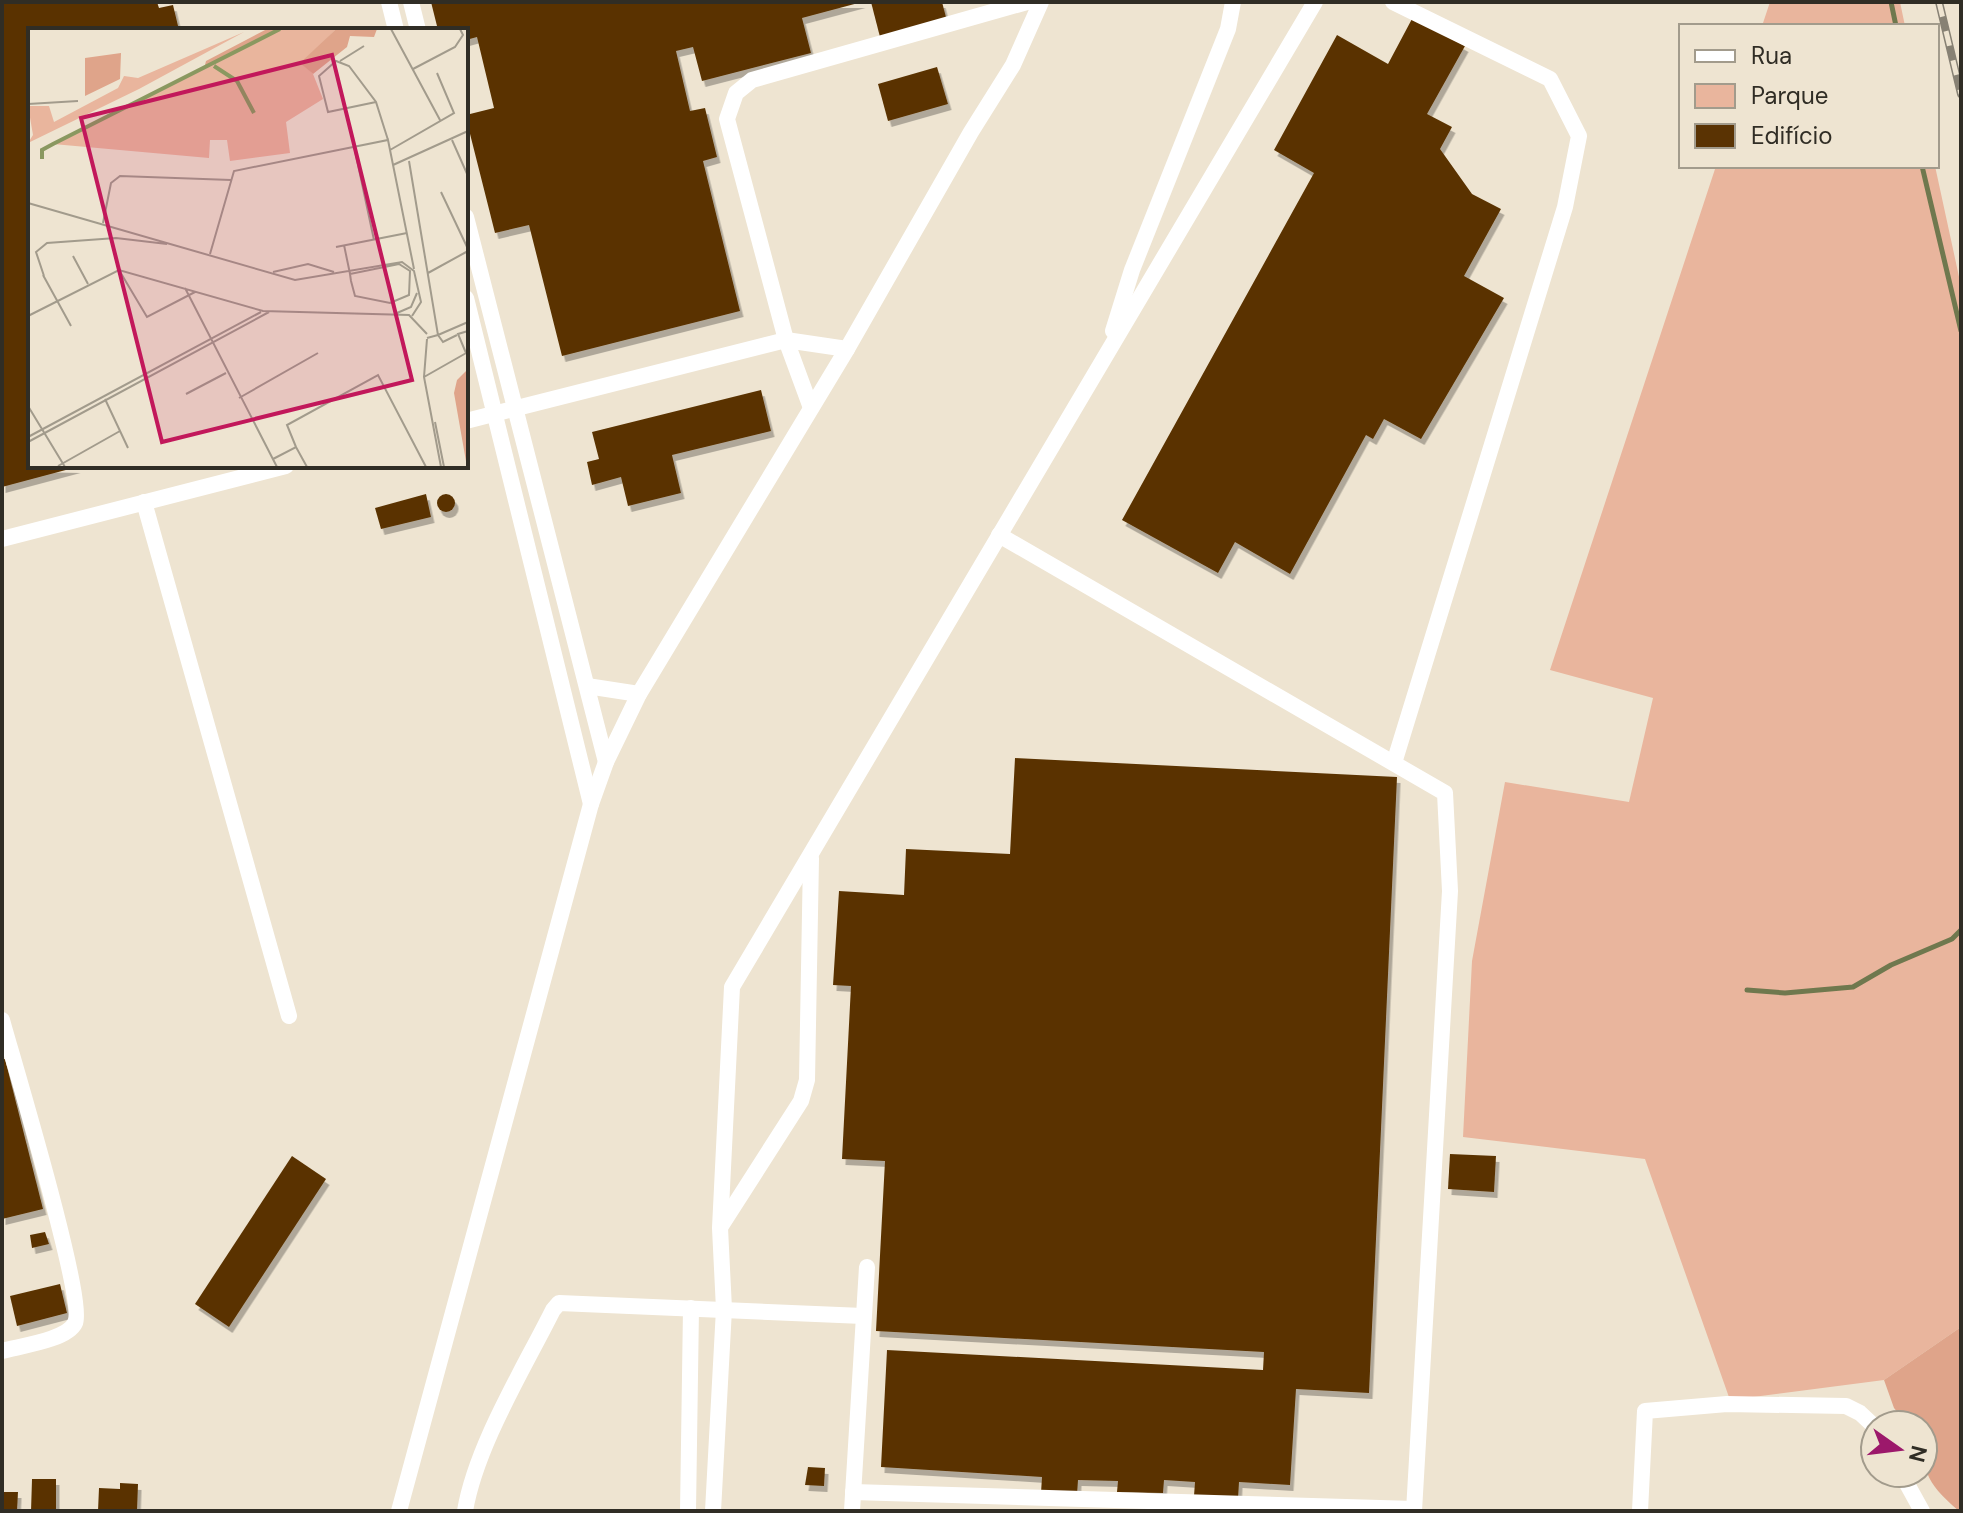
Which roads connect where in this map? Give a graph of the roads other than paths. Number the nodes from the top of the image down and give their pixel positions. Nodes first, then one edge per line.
1 (389, 2) edge
2 (411, 2) edge
3 (1027, 2) edge
4 (1041, 2) edge
5 (1233, 2) edge
6 (1315, 2) edge
7 (1393, 2) edge
8 (396, 28) edge
9 (418, 28) edge
10 (468, 225) edge
11 (468, 306) edge
12 (786, 340) junction
13 (847, 349) junction
14 (1105, 357) junction
15 (515, 408) junction
16 (811, 408) junction
17 (496, 413) junction
18 (468, 420) edge
19 (278, 468) edge
20 (144, 502) junction
21 (999, 535) junction
22 (2, 539) edge
23 (553, 559) junction
24 (534, 565) junction
25 (587, 686) junction
26 (639, 694) junction
27 (606, 762) junction
28 (1394, 763) junction
29 (591, 804) junction
30 (811, 856) junction
31 (289, 1016) dead end
32 (2, 1020) edge
33 (720, 1228) junction
34 (867, 1267) dead end
35 (691, 1308) junction
36 (724, 1309) junction
37 (863, 1316) junction
38 (2, 1351) edge
39 (1859, 1412) edge
40 (1910, 1489) edge
41 (853, 1492) junction
42 (400, 1510) edge
43 (1414, 1510) edge
44 (465, 1511) edge
45 (688, 1511) edge
46 (713, 1511) edge
47 (852, 1511) edge
48 (1640, 1511) edge
49 (1922, 1511) edge

1 - 8 lane
2 - 9 lane
3 - 12 lane
4 - 13 lane
5 - 14 lane
6 - 14 lane
7 - 28 lane
10 - 15 lane
11 - 17 lane
12 - 13 lane
12 - 15 lane
12 - 16 lane
13 - 16 lane
14 - 21 lane
15 - 17 lane
15 - 23 lane
16 - 26 lane
17 - 18 lane
17 - 24 lane
19 - 20 lane
20 - 22 lane
20 - 31 lane
21 - 28 lane
21 - 30 lane
23 - 24 lane
23 - 25 lane
24 - 29 lane
25 - 26 lane
25 - 27 lane
26 - 27 lane
27 - 29 lane
28 - 43 lane
29 - 42 lane
30 - 33 lane
30 - 33 lane
32 - 38 lane
33 - 36 lane
34 - 37 lane
35 - 36 lane
35 - 44 lane
35 - 45 lane
36 - 37 lane
36 - 46 lane
37 - 41 lane
39 - 48 lane
40 - 49 lane
41 - 43 lane
41 - 47 lane

